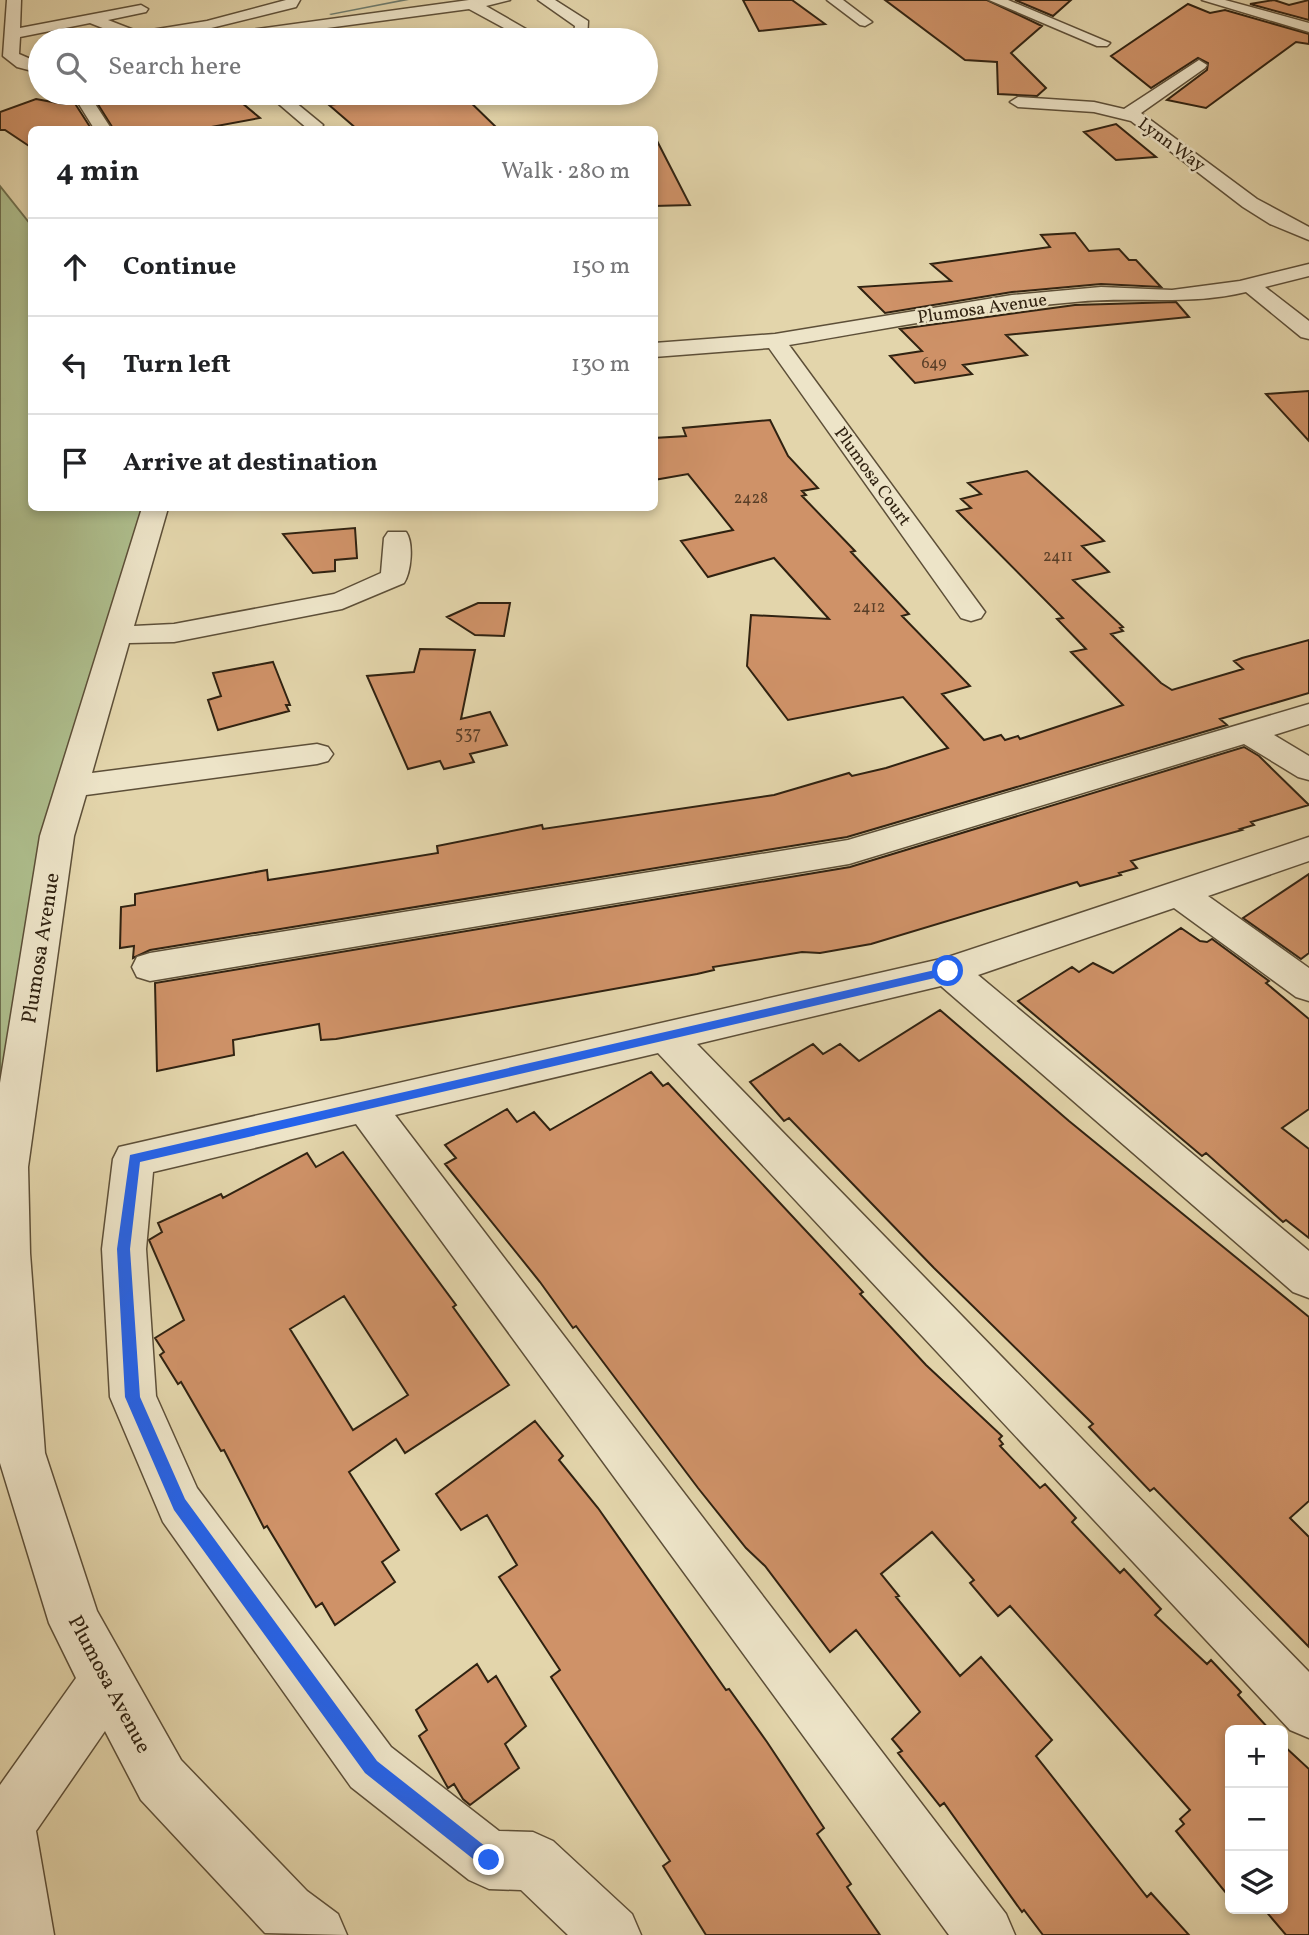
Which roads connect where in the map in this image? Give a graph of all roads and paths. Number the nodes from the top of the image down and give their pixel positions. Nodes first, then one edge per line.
1 (14, 0) edge
2 (293, 0) edge
3 (503, 0) edge
4 (545, 0) edge
5 (834, 0) edge
6 (996, 0) edge
7 (1209, 0) edge
8 (473, 5) junction
9 (141, 9) dead end
10 (387, 16) junction
11 (93, 19) junction
12 (865, 22) dead end
13 (297, 26) junction
14 (44, 28) edge
15 (116, 28) edge
16 (183, 28) edge
17 (285, 28) edge
18 (299, 28) edge
19 (404, 28) edge
20 (515, 28) edge
21 (582, 28) edge
22 (1309, 29) edge
23 (28, 31) edge
24 (11, 34) junction
25 (1102, 43) dead end
26 (28, 65) edge
27 (1199, 65) dead end
28 (1018, 102) dead end
29 (88, 105) edge
30 (289, 105) edge
31 (1128, 114) junction
32 (314, 125) dead end
33 (101, 126) edge
34 (1309, 234) edge
35 (1309, 271) edge
36 (1250, 285) junction
37 (1309, 332) edge
38 (775, 341) junction
39 (658, 350) edge
40 (154, 511) edge
41 (397, 538) dead end
42 (971, 612) dead end
43 (117, 635) junction
44 (1309, 713) edge
45 (1247, 733) junction
46 (317, 754) dead end
47 (1309, 770) edge
48 (70, 786) junction
49 (1309, 849) edge
50 (1179, 893) junction
51 (150, 967) dead end
52 (948, 971) junction
53 (1309, 987) edge
54 (666, 1036) junction
55 (365, 1105) junction
56 (1309, 1278) edge
57 (107, 1681) junction
58 (1309, 1711) edge
59 (291, 1927) edge
60 (24, 1935) edge
61 (611, 1935) edge
62 (985, 1935) edge

1 - 24 street
2 - 16 street
3 - 8 street
4 - 21 street
5 - 12 street
6 - 25 street
7 - 22 street
8 - 10 street
8 - 20 lane
9 - 11 street
10 - 13 street
10 - 19 street
11 - 14 street
11 - 15 street
13 - 17 street
13 - 18 street
23 - 24 street
24 - 26 street
27 - 31 street
28 - 31 street, Lynn Way
29 - 33 street
30 - 32 street
31 - 34 street, Lynn Way
35 - 36 street, Plumosa Avenue
36 - 37 street
36 - 38 street, Plumosa Avenue
38 - 39 street, Plumosa Avenue
38 - 42 street, Plumosa Court
40 - 43 street, Plumosa Avenue
41 - 43 street
43 - 48 street, Plumosa Avenue
44 - 45 street
45 - 47 street
45 - 51 lane
46 - 48 street
48 - 57 street, Plumosa Avenue
49 - 50 street
50 - 52 street
50 - 53 street
52 - 54 street
52 - 56 street
54 - 55 street
54 - 58 street
55 - 61 street
55 - 62 street
57 - 59 street, Plumosa Avenue
57 - 60 street

